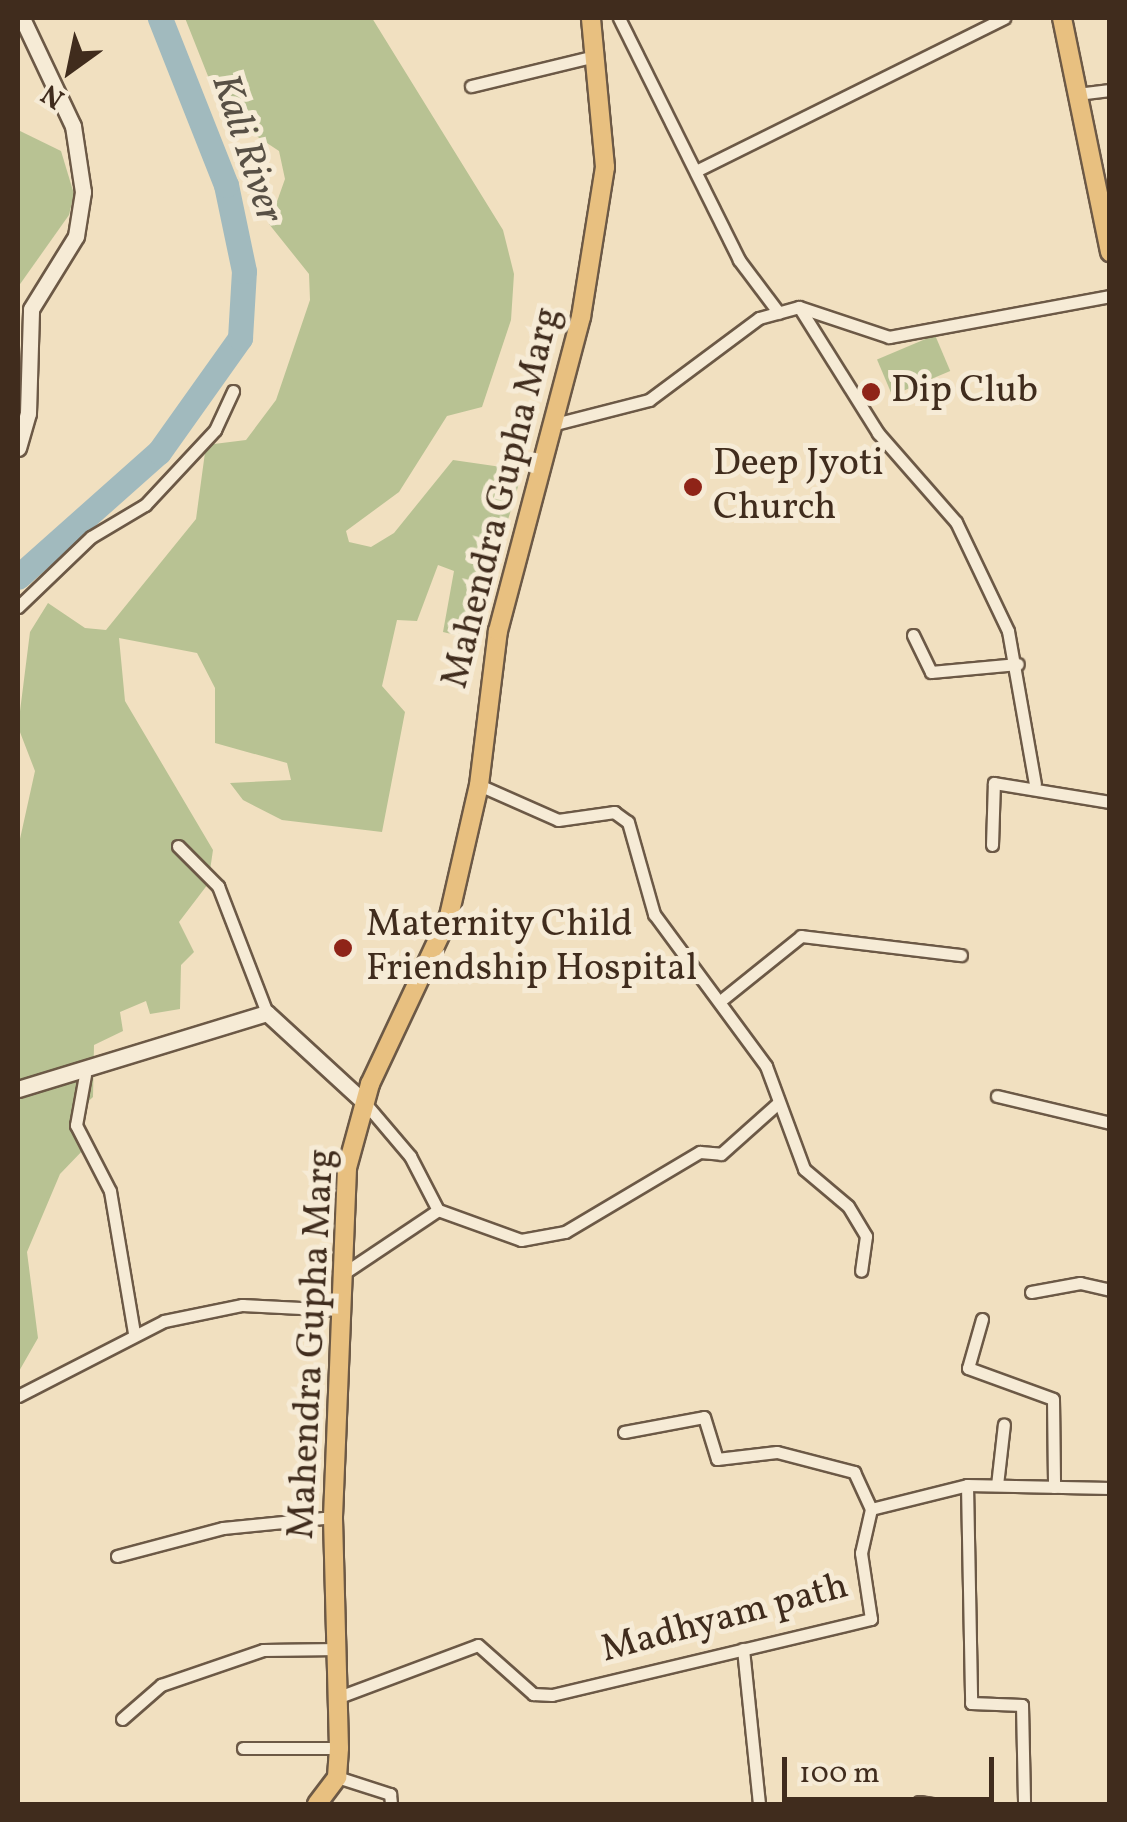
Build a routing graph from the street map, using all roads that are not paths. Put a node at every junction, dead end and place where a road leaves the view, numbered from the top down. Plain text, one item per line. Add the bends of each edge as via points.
1 (22, 18) edge
2 (591, 18) edge
3 (640, 18) edge
4 (1004, 18) edge
5 (1062, 18) edge
6 (623, 21) edge
7 (595, 56) junction
8 (472, 86) dead end
9 (1110, 90) edge
10 (1076, 94) junction
11 (1110, 163) edge
12 (1090, 165) junction
13 (696, 171) junction
14 (1110, 252) edge
15 (1110, 296) edge
16 (800, 307) junction
17 (779, 313) junction
18 (234, 391) dead end
19 (556, 424) junction
20 (18, 448) edge
21 (18, 607) edge
22 (913, 635) dead end
23 (1018, 664) junction
24 (1035, 784) junction
25 (479, 785) junction
26 (1110, 802) edge
27 (992, 845) dead end
28 (178, 846) dead end
29 (961, 955) dead end
30 (724, 998) junction
31 (267, 1013) junction
32 (85, 1075) junction
33 (18, 1090) edge
34 (996, 1096) dead end
35 (364, 1103) junction
36 (777, 1104) junction
37 (1110, 1123) edge
38 (438, 1210) junction
39 (860, 1271) dead end
40 (340, 1276) junction
41 (1110, 1290) edge
42 (1031, 1292) dead end
43 (340, 1310) junction
44 (982, 1319) dead end
45 (134, 1333) junction
46 (18, 1396) edge
47 (1004, 1424) dead end
48 (624, 1432) dead end
49 (967, 1485) junction
50 (996, 1486) junction
51 (1054, 1487) junction
52 (1110, 1488) edge
53 (871, 1509) junction
54 (333, 1517) junction
55 (117, 1556) dead end
56 (342, 1649) junction
57 (743, 1649) junction
58 (339, 1697) junction
59 (122, 1720) dead end
60 (243, 1748) dead end
61 (339, 1748) junction
62 (337, 1776) junction
63 (758, 1799) edge
64 (918, 1802) edge
65 (317, 1804) edge
66 (390, 1804) edge
67 (932, 1804) edge
68 (1024, 1804) edge

1 - 20 main road via 73,126 84,192 76,236 31,308 28,413
2 - 7 main road, Mahendra Gupha Marg
3 - 6 street
4 - 13 street
5 - 10 main road
6 - 13 street
7 - 8 street
7 - 19 main road, Mahendra Gupha Marg via 605,167 599,230
9 - 10 street
10 - 12 main road
11 - 12 street
12 - 14 main road
13 - 17 street via 738,260
15 - 16 street via 889,337
16 - 17 street
16 - 23 street via 878,433 956,522
17 - 19 street via 759,318 649,400
18 - 21 street via 215,430 145,506 84,543
19 - 25 main road, Mahendra Gupha Marg via 498,630
22 - 23 street via 932,672
23 - 24 street
24 - 26 street
24 - 27 street via 994,783
25 - 30 street via 558,820 621,814 654,914
25 - 35 main road, Mahendra Gupha Marg via 448,916
28 - 31 street via 218,886
29 - 30 street via 801,936
30 - 36 street
31 - 32 main road
31 - 35 main road
32 - 33 main road
32 - 45 street via 76,1125 110,1191
34 - 37 street
35 - 38 street via 410,1156
35 - 40 main road, Mahendra Gupha Marg via 347,1168
36 - 38 street via 721,1154 700,1152 565,1232 521,1240
36 - 39 street via 804,1169 848,1206 866,1236
38 - 40 street
40 - 43 main road, Mahendra Gupha Marg
41 - 42 street via 1080,1282
43 - 45 street via 242,1305
43 - 54 main road, Mahendra Gupha Marg
44 - 51 street via 968,1368 1053,1399
45 - 46 street
47 - 50 street
48 - 53 street via 704,1416 718,1458 777,1452 854,1472
49 - 50 street
49 - 53 street
49 - 68 street via 972,1702 1022,1704
50 - 51 street
51 - 52 street
53 - 57 street, Madhyam path via 861,1553 871,1618
54 - 55 street via 223,1528
54 - 56 main road, Mahendra Gupha Marg
56 - 58 main road, Mahendra Gupha Marg
56 - 59 street via 264,1650 161,1685
57 - 58 street, Madhyam path via 552,1695 533,1694 478,1645
57 - 63 street
58 - 61 main road, Mahendra Gupha Marg
60 - 61 street
61 - 62 main road, Mahendra Gupha Marg
62 - 65 main road
62 - 66 street via 390,1794
64 - 67 street

